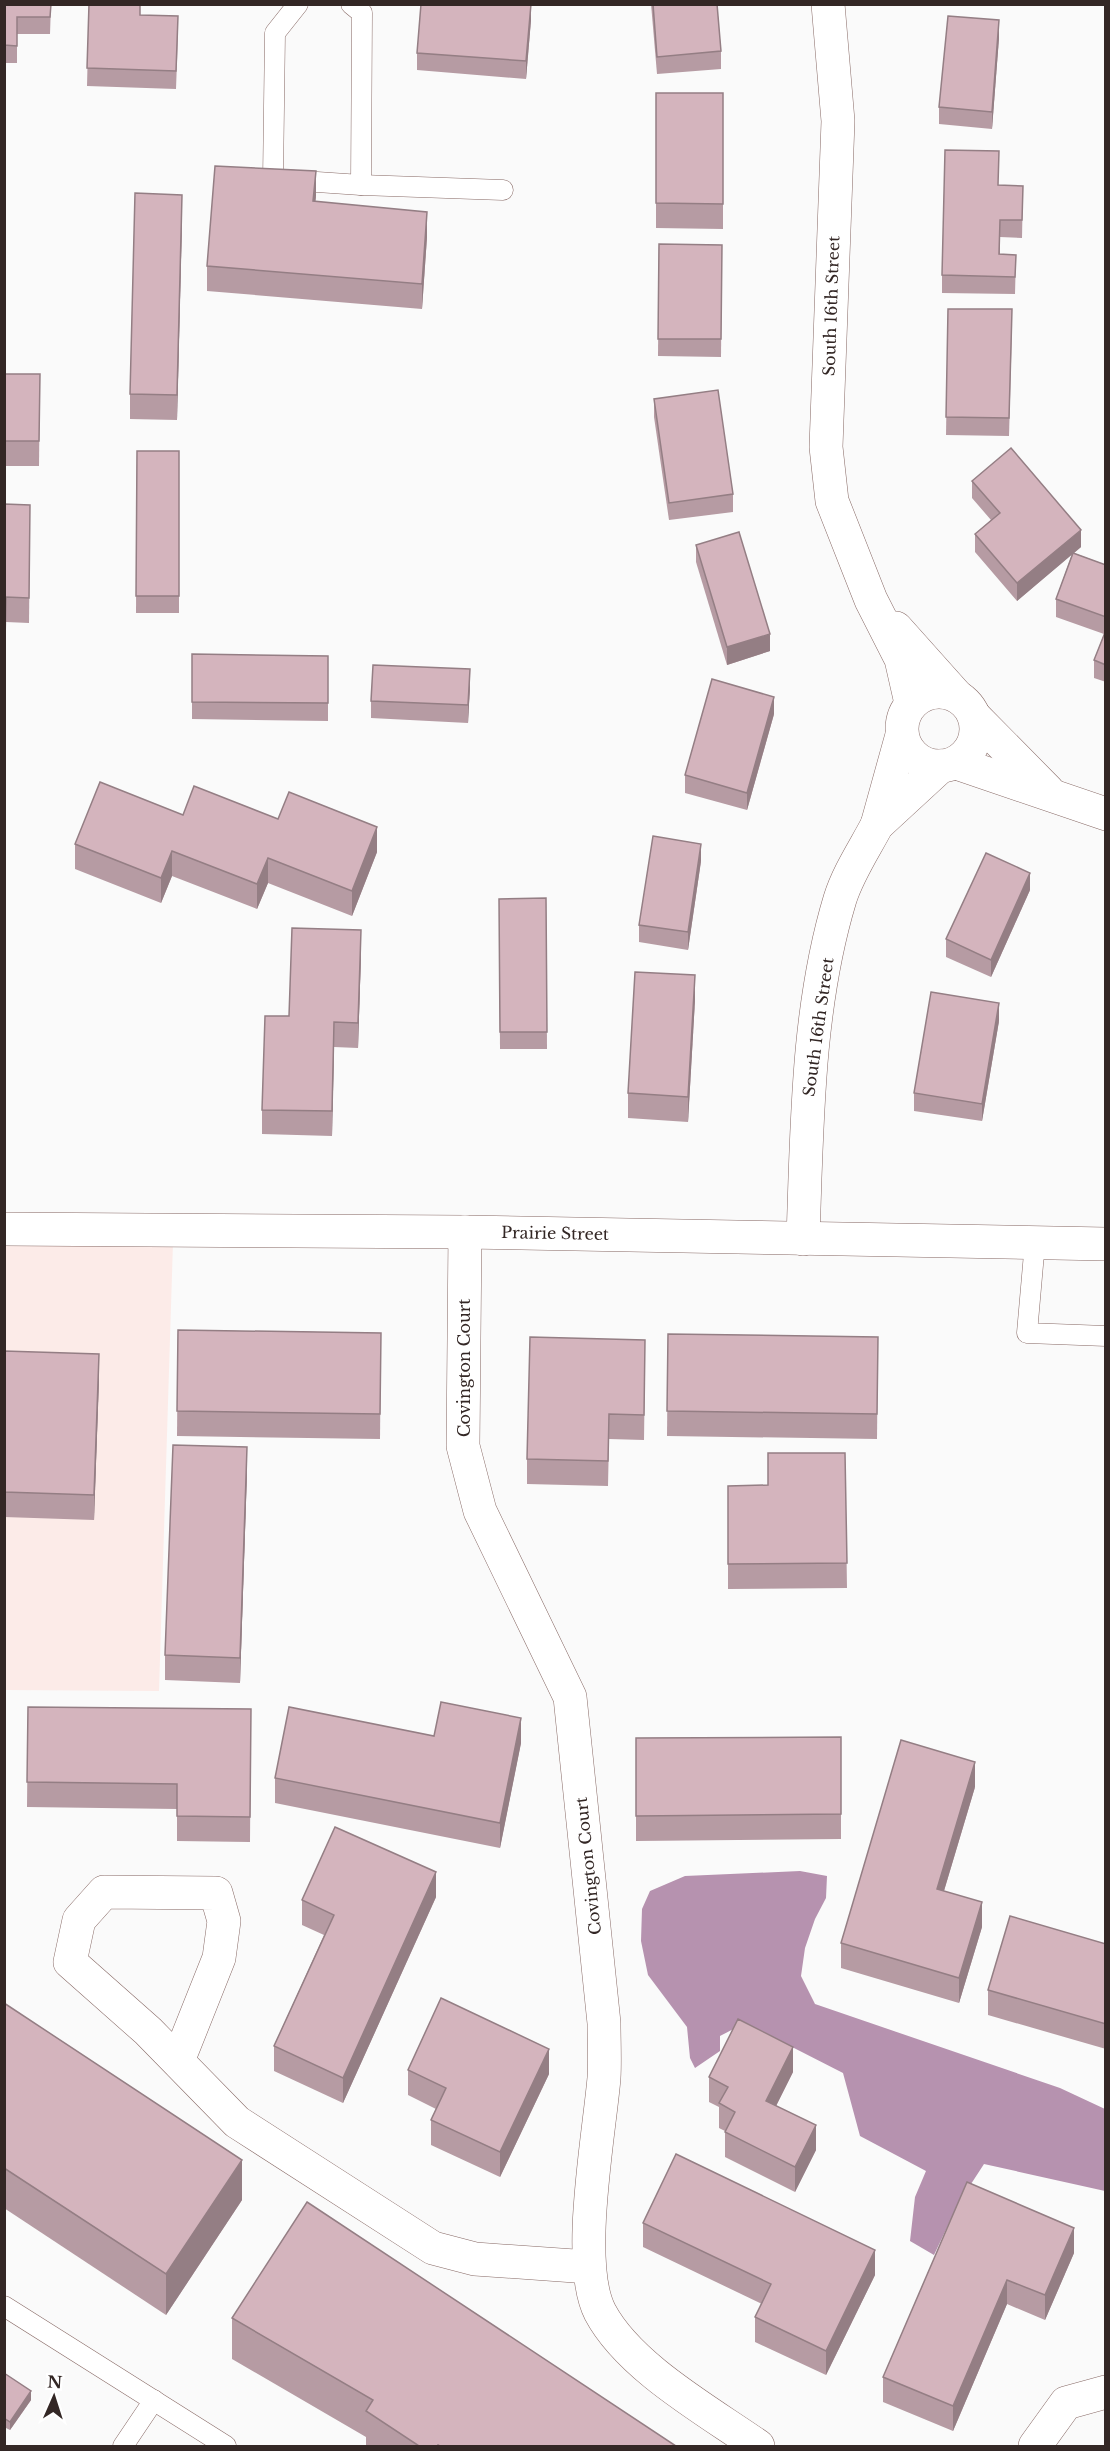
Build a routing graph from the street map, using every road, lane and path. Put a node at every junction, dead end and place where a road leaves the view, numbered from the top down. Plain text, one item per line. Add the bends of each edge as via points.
1 (298, 4) edge
2 (351, 4) edge
3 (828, 4) edge
4 (361, 185) junction
5 (503, 190) dead end
6 (871, 600) junction
7 (911, 704) junction
8 (965, 706) junction
9 (902, 735) junction
10 (948, 765) junction
11 (1051, 794) junction
12 (1106, 814) edge
13 (877, 825) junction
14 (4, 1228) edge
15 (465, 1232) junction
16 (803, 1239) junction
17 (1035, 1242) junction
18 (1106, 1244) edge
19 (1106, 1336) edge
20 (178, 2061) junction
21 (589, 2267) junction
22 (4, 2306) edge
23 (1106, 2392) edge
24 (154, 2400) junction
25 (123, 2446) edge
26 (226, 2446) edge
27 (758, 2446) edge
28 (1035, 2446) edge

1 - 4 lane via 275,33 273,179
2 - 4 lane via 362,13
3 - 6 street, South 16th Street via 838,121 826,447 832,501
4 - 5 lane
6 - 7 street, South 16th Street via 901,659
6 - 8 street, South 16th Street
7 - 8 street via 934,691
7 - 9 street via 904,714
8 - 10 street via 977,733 973,745
8 - 11 street, South 16th Street
9 - 10 street via 914,757 928,765
9 - 13 street, South 16th Street
10 - 11 street
10 - 13 street, South 16th Street
11 - 12 street
13 - 16 street, South 16th Street via 841,897 821,986 808,1098
14 - 15 street, Prairie Street
15 - 16 street, Prairie Street
15 - 21 street, Covington Court via 464,1446 480,1511 570,1697 604,2023 604,2075
16 - 17 street, Prairie Street
17 - 18 street, Prairie Street
17 - 19 lane via 1027,1333
20 - 20 street via 70,1962 79,1920 104,1892 216,1893 224,1921 219,1958
20 - 21 street via 237,2122 433,2248 475,2259
21 - 27 street, Covington Court via 600,2312 622,2342 652,2372
22 - 24 lane
23 - 28 street via 1066,2403
24 - 25 lane
24 - 26 lane

